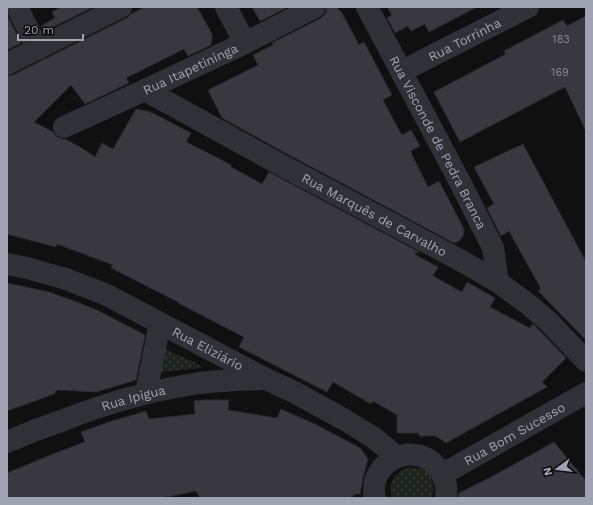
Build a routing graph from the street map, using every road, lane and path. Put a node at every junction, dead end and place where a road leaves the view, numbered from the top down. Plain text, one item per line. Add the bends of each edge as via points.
1 (17, 7) edge
2 (121, 7) edge
3 (226, 7) edge
4 (315, 7) edge
5 (367, 7) edge
6 (528, 7) edge
7 (245, 43) junction
8 (38, 48) junction
9 (7, 64) edge
10 (402, 71) junction
11 (145, 90) junction
12 (64, 127) dead end
13 (7, 264) edge
14 (498, 282) junction
15 (160, 323) junction
16 (586, 361) edge
17 (266, 379) junction
18 (146, 393) junction
19 (586, 393) edge
20 (7, 442) edge
21 (397, 457) junction
22 (443, 474) junction
23 (375, 498) edge
24 (446, 498) edge

1 - 8 street
2 - 8 street
3 - 7 street
4 - 7 street, Rua Itapetininga
5 - 10 street, Rua Visconde de Pedra Branca
6 - 10 street, Rua Torrinha
7 - 11 street, Rua Itapetininga
8 - 9 street
10 - 14 street, Rua Visconde de Pedra Branca via 493,248
11 - 12 street, Rua Itapetininga
11 - 14 street, Rua Marquês de Carvalho
13 - 15 street, Rua Eliziário via 66,279 105,294
14 - 16 street, Rua Marquês de Carvalho via 549,322
15 - 17 street, Rua Eliziário
15 - 18 street
17 - 18 street, Rua Ipigua via 228,380
17 - 21 street, Rua Eliziário via 345,420 374,438
18 - 20 street, Rua Ipigua via 93,409
19 - 22 street, Rua Bom Sucesso
21 - 22 street via 405,454 419,456 432,462
21 - 23 street via 381,469 375,482
22 - 24 street via 447,486

